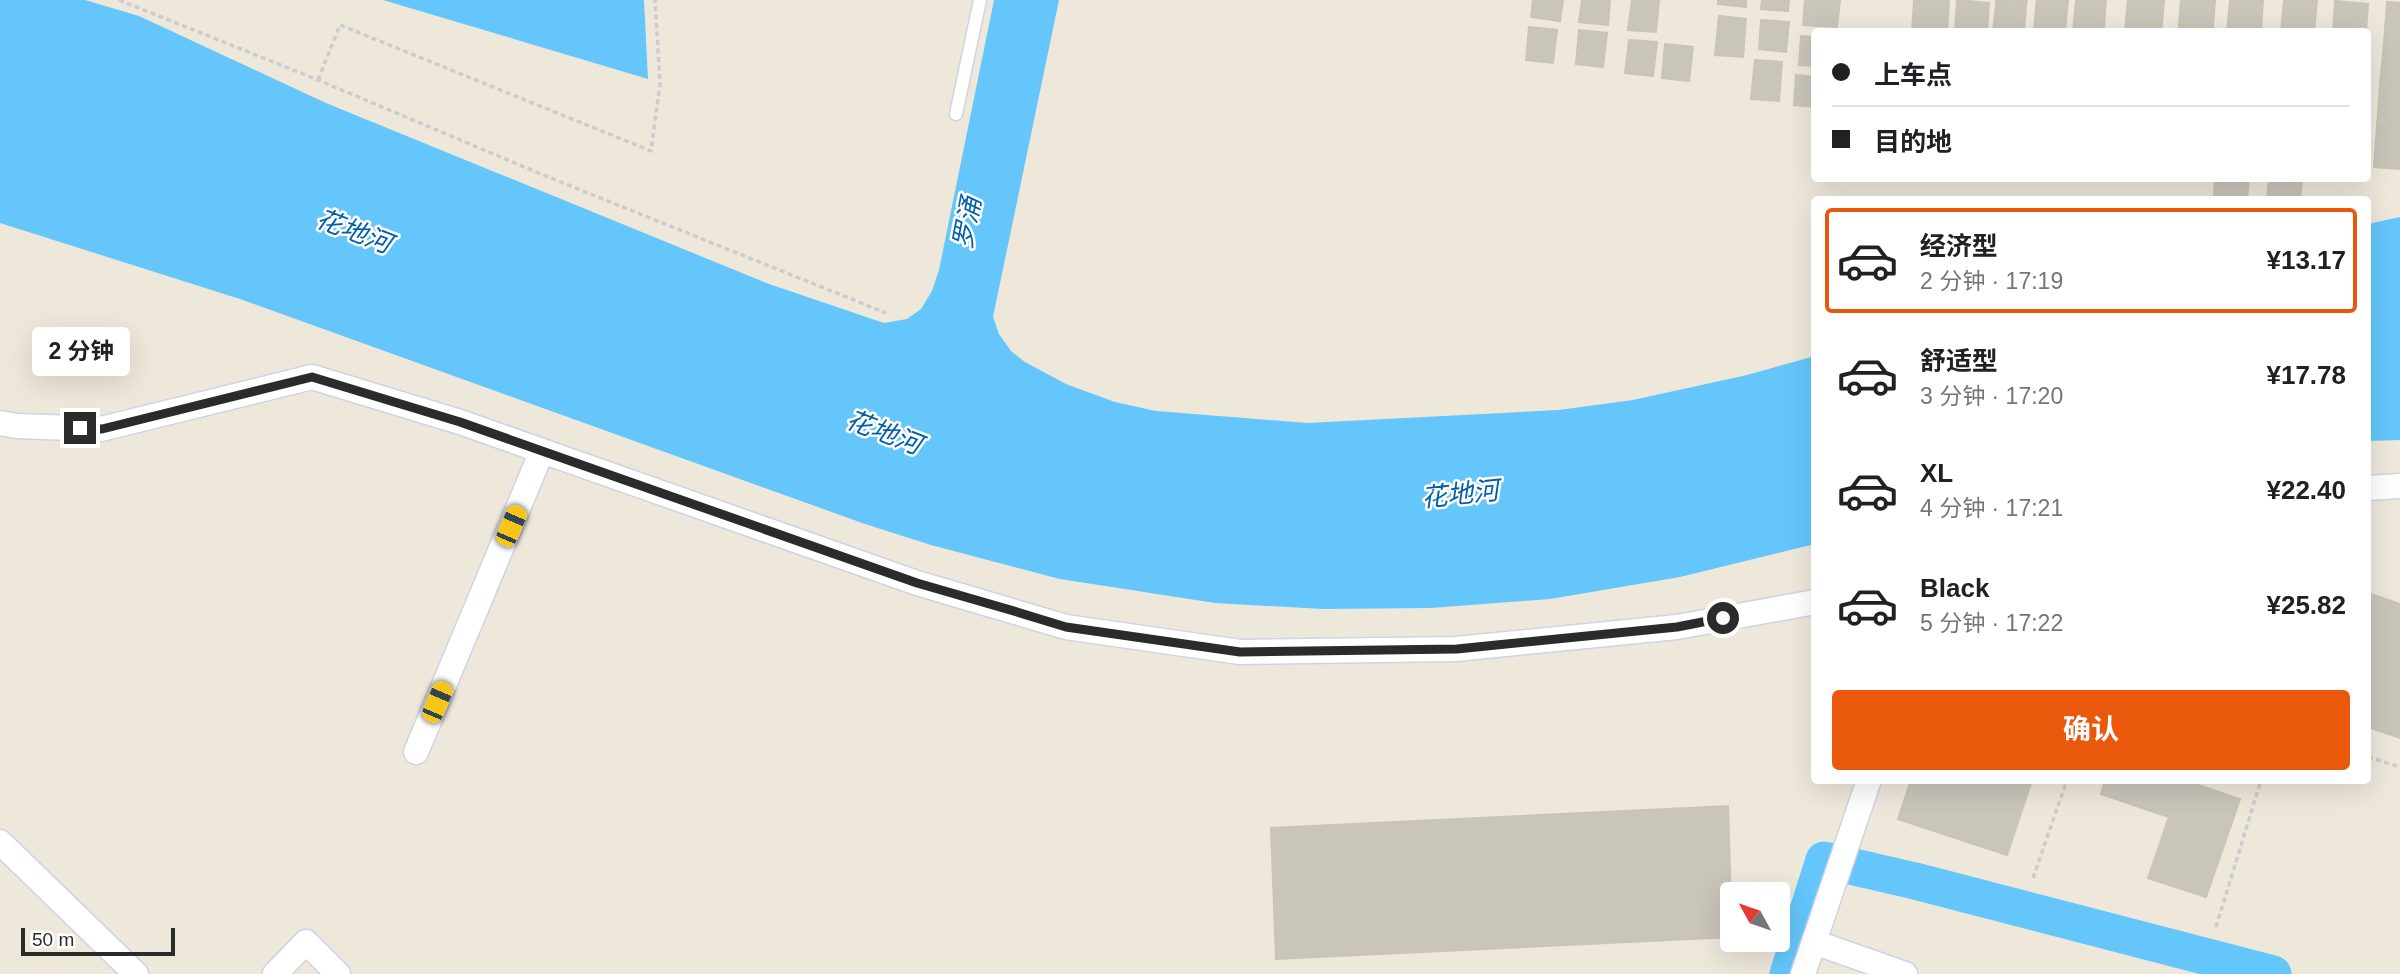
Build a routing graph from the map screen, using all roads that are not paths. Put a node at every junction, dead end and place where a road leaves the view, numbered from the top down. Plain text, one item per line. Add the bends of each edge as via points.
1 (980, 0) edge
2 (956, 114) dead end
3 (0, 423) edge
4 (542, 451) junction
5 (2400, 486) edge
6 (2371, 488) edge
7 (1811, 603) edge
8 (416, 752) dead end
9 (1868, 784) edge
10 (0, 842) edge
11 (1814, 942) junction
12 (136, 974) edge
13 (275, 974) edge
14 (338, 974) edge
15 (1803, 974) edge
16 (1905, 974) edge

1 - 2 lane
3 - 4 street via 102,429 312,377
4 - 7 street via 917,583 1066,627 1240,652 1457,649 1677,627
4 - 8 street
5 - 6 street
9 - 11 street
10 - 12 street
11 - 15 street
11 - 16 street
13 - 14 street via 306,942

